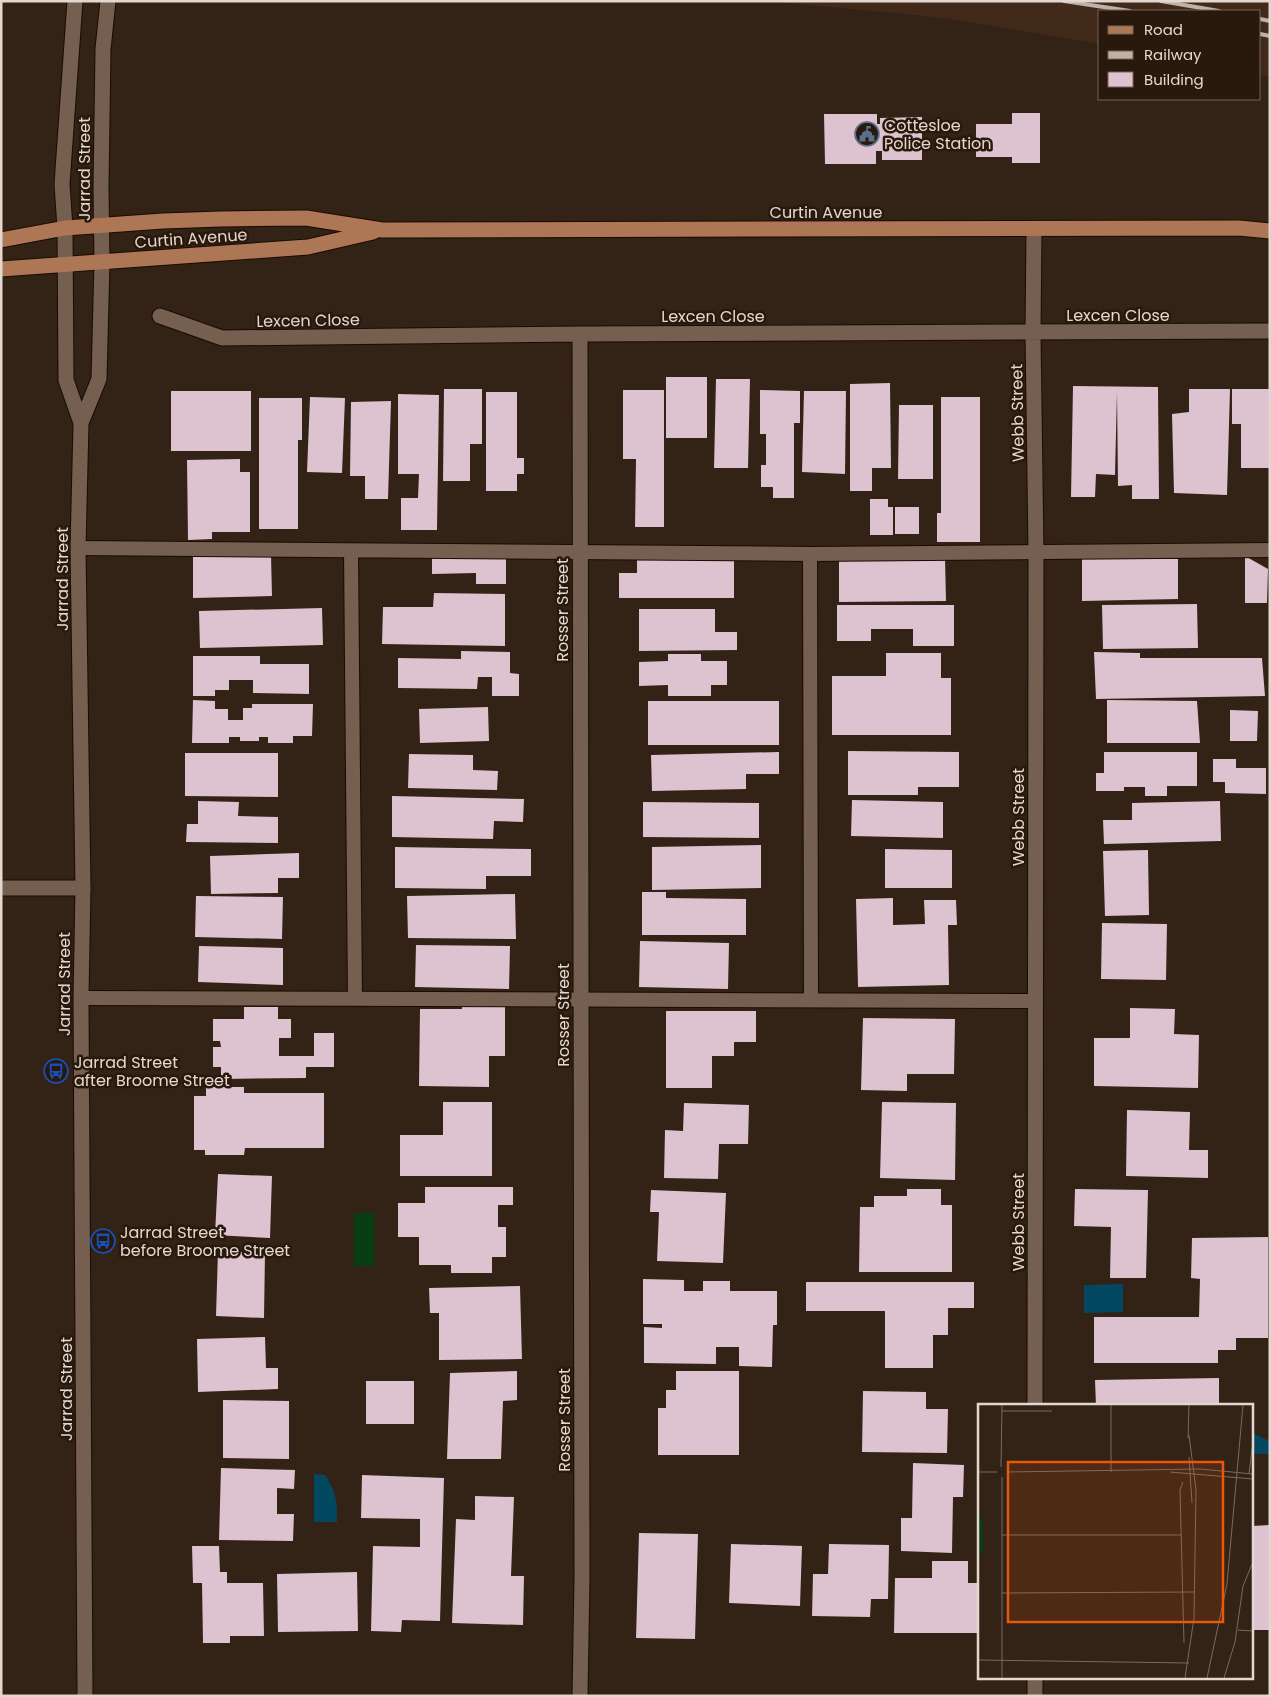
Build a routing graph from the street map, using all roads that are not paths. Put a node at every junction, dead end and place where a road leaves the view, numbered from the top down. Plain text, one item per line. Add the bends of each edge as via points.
1 (75, 1) edge
2 (108, 1) edge
3 (102, 226) junction
4 (65, 228) junction
5 (1034, 229) junction
6 (382, 230) junction
7 (1270, 231) edge
8 (1, 240) edge
9 (102, 262) junction
10 (65, 265) junction
11 (1, 269) edge
12 (160, 316) dead end
13 (1270, 331) edge
14 (1033, 333) junction
15 (580, 334) junction
16 (81, 423) junction
17 (78, 548) junction
18 (1270, 550) edge
19 (351, 551) junction
20 (580, 552) junction
21 (1036, 552) junction
22 (810, 554) junction
23 (1, 888) edge
24 (83, 888) junction
25 (81, 998) junction
26 (355, 999) junction
27 (811, 999) junction
28 (581, 1000) junction
29 (1035, 1000) junction
30 (1035, 1404) edge
31 (1035, 1680) edge
32 (85, 1696) edge
33 (580, 1696) edge
34 (1035, 1696) edge

1 - 4 street, Jarrad Street via 62,184
2 - 3 street, Jarrad Street via 103,49
3 - 4 main road, Curtin Avenue
3 - 6 main road, Curtin Avenue via 163,221 306,218
3 - 9 street, Jarrad Street
4 - 8 main road, Curtin Avenue
4 - 10 street, Jarrad Street
5 - 6 main road, Curtin Avenue
5 - 7 main road, Curtin Avenue via 1239,228
5 - 14 street, Webb Street
6 - 9 main road, Curtin Avenue via 308,247
9 - 10 main road, Curtin Avenue
9 - 16 street, Jarrad Street via 99,379
10 - 11 main road, Curtin Avenue
10 - 16 street, Jarrad Street via 66,380
12 - 15 street, Lexcen Close via 222,338
13 - 14 street, Lexcen Close
14 - 15 street, Lexcen Close
14 - 21 street, Webb Street
15 - 20 street, Rosser Street
16 - 17 street, Jarrad Street
17 - 19 lane
17 - 24 street, Jarrad Street
18 - 21 lane
19 - 20 lane
19 - 26 lane
20 - 22 lane
20 - 28 street, Rosser Street
21 - 22 lane
21 - 29 street, Webb Street
22 - 27 lane
23 - 24 street
24 - 25 street, Jarrad Street
25 - 26 lane
25 - 32 street, Jarrad Street
26 - 28 lane
27 - 28 lane
27 - 29 lane
28 - 33 street, Rosser Street
29 - 30 street, Webb Street
31 - 34 street

